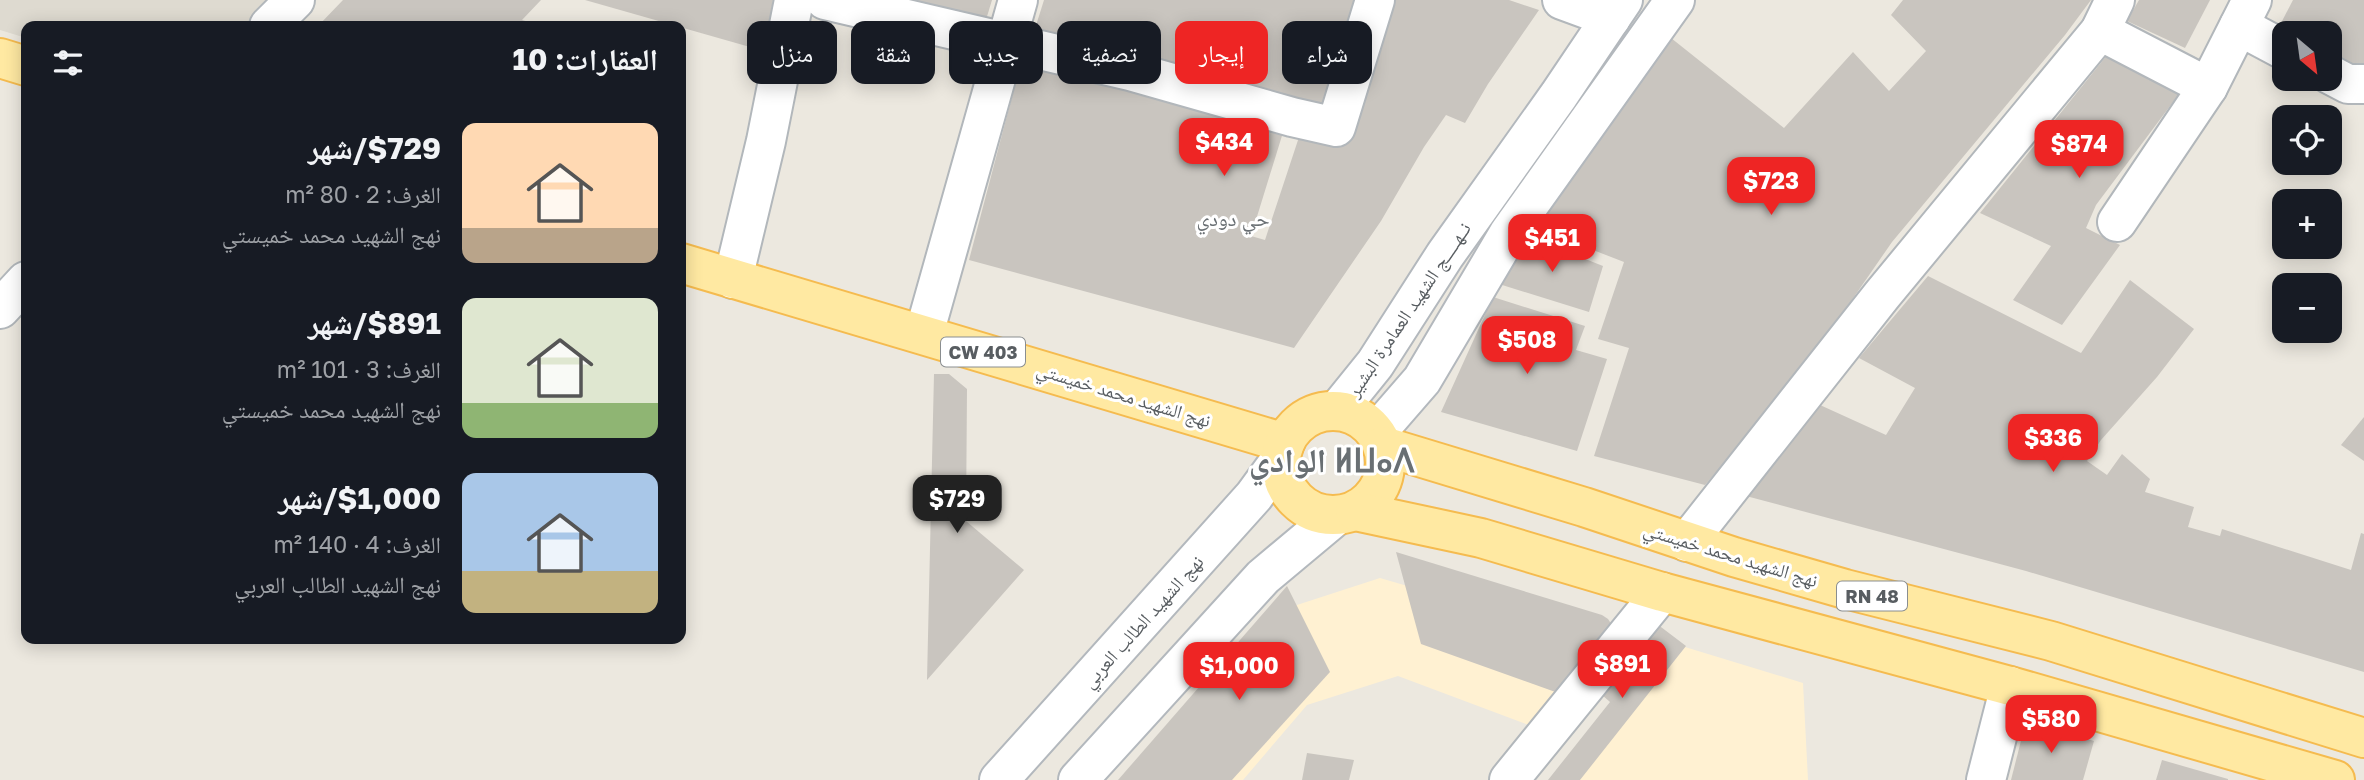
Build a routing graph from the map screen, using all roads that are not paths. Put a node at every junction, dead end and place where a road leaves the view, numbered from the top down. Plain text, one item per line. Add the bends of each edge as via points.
1 (295, 0) edge
2 (794, 0) edge
3 (825, 0) edge
4 (1018, 0) edge
5 (1375, 0) edge
6 (1562, 0) edge
7 (1675, 0) edge
8 (1617, 9) edge
9 (2246, 13) edge
10 (2107, 15) edge
11 (274, 21) edge
12 (1012, 21) edge
13 (949, 29) edge
14 (2272, 38) edge
15 (1043, 51) edge
16 (0, 58) edge
17 (21, 64) edge
18 (994, 84) edge
19 (2208, 87) junction
20 (2116, 222) dead end
21 (686, 265) edge
22 (733, 279) junction
23 (21, 286) edge
24 (0, 309) edge
25 (924, 334) junction
26 (1337, 411) junction
27 (1380, 439) junction
28 (1283, 451) junction
29 (1345, 513) junction
30 (1687, 542) junction
31 (1662, 592) junction
32 (2010, 686) junction
33 (2364, 738) edge
34 (999, 780) edge
35 (1078, 780) edge
36 (1509, 780) edge
37 (1986, 780) edge
38 (2335, 780) edge

1 - 11 street
2 - 22 street
3 - 13 street
4 - 12 street
5 - 15 street via 1336,127
6 - 8 street
7 - 27 street via 1509,233 1422,380
8 - 26 street, نــهـــــج الشهيد العمامرة البشير via 1445,255 1375,365
9 - 14 street
9 - 19 street
10 - 19 street
10 - 30 street
16 - 17 main road
18 - 25 street
19 - 20 street
21 - 22 main road, نهج الشهيد محمد خميستي / CW 403
22 - 25 main road, نهج الشهيد محمد خميستي / CW 403
23 - 24 street
25 - 28 main road, نهج الشهيد محمد خميستي / CW 403
26 - 27 main road via 1366,422
26 - 28 main road via 1306,418 1294,429
27 - 29 main road via 1386,465 1381,484 1370,500
27 - 30 main road, نهج الشهيد محمد خميستي / RN 48
28 - 29 main road via 1283,477 1290,493 1318,513
28 - 34 street, نهج الشهيد الطالب العربي via 1254,496
29 - 31 main road, RN 48 via 1481,538
29 - 35 street via 1263,577
30 - 33 main road, نهج الشهيد محمد خميستي / RN 48 via 1845,589 2051,641
31 - 32 main road, RN 48
31 - 36 street
32 - 37 street
32 - 38 main road, RN 48

